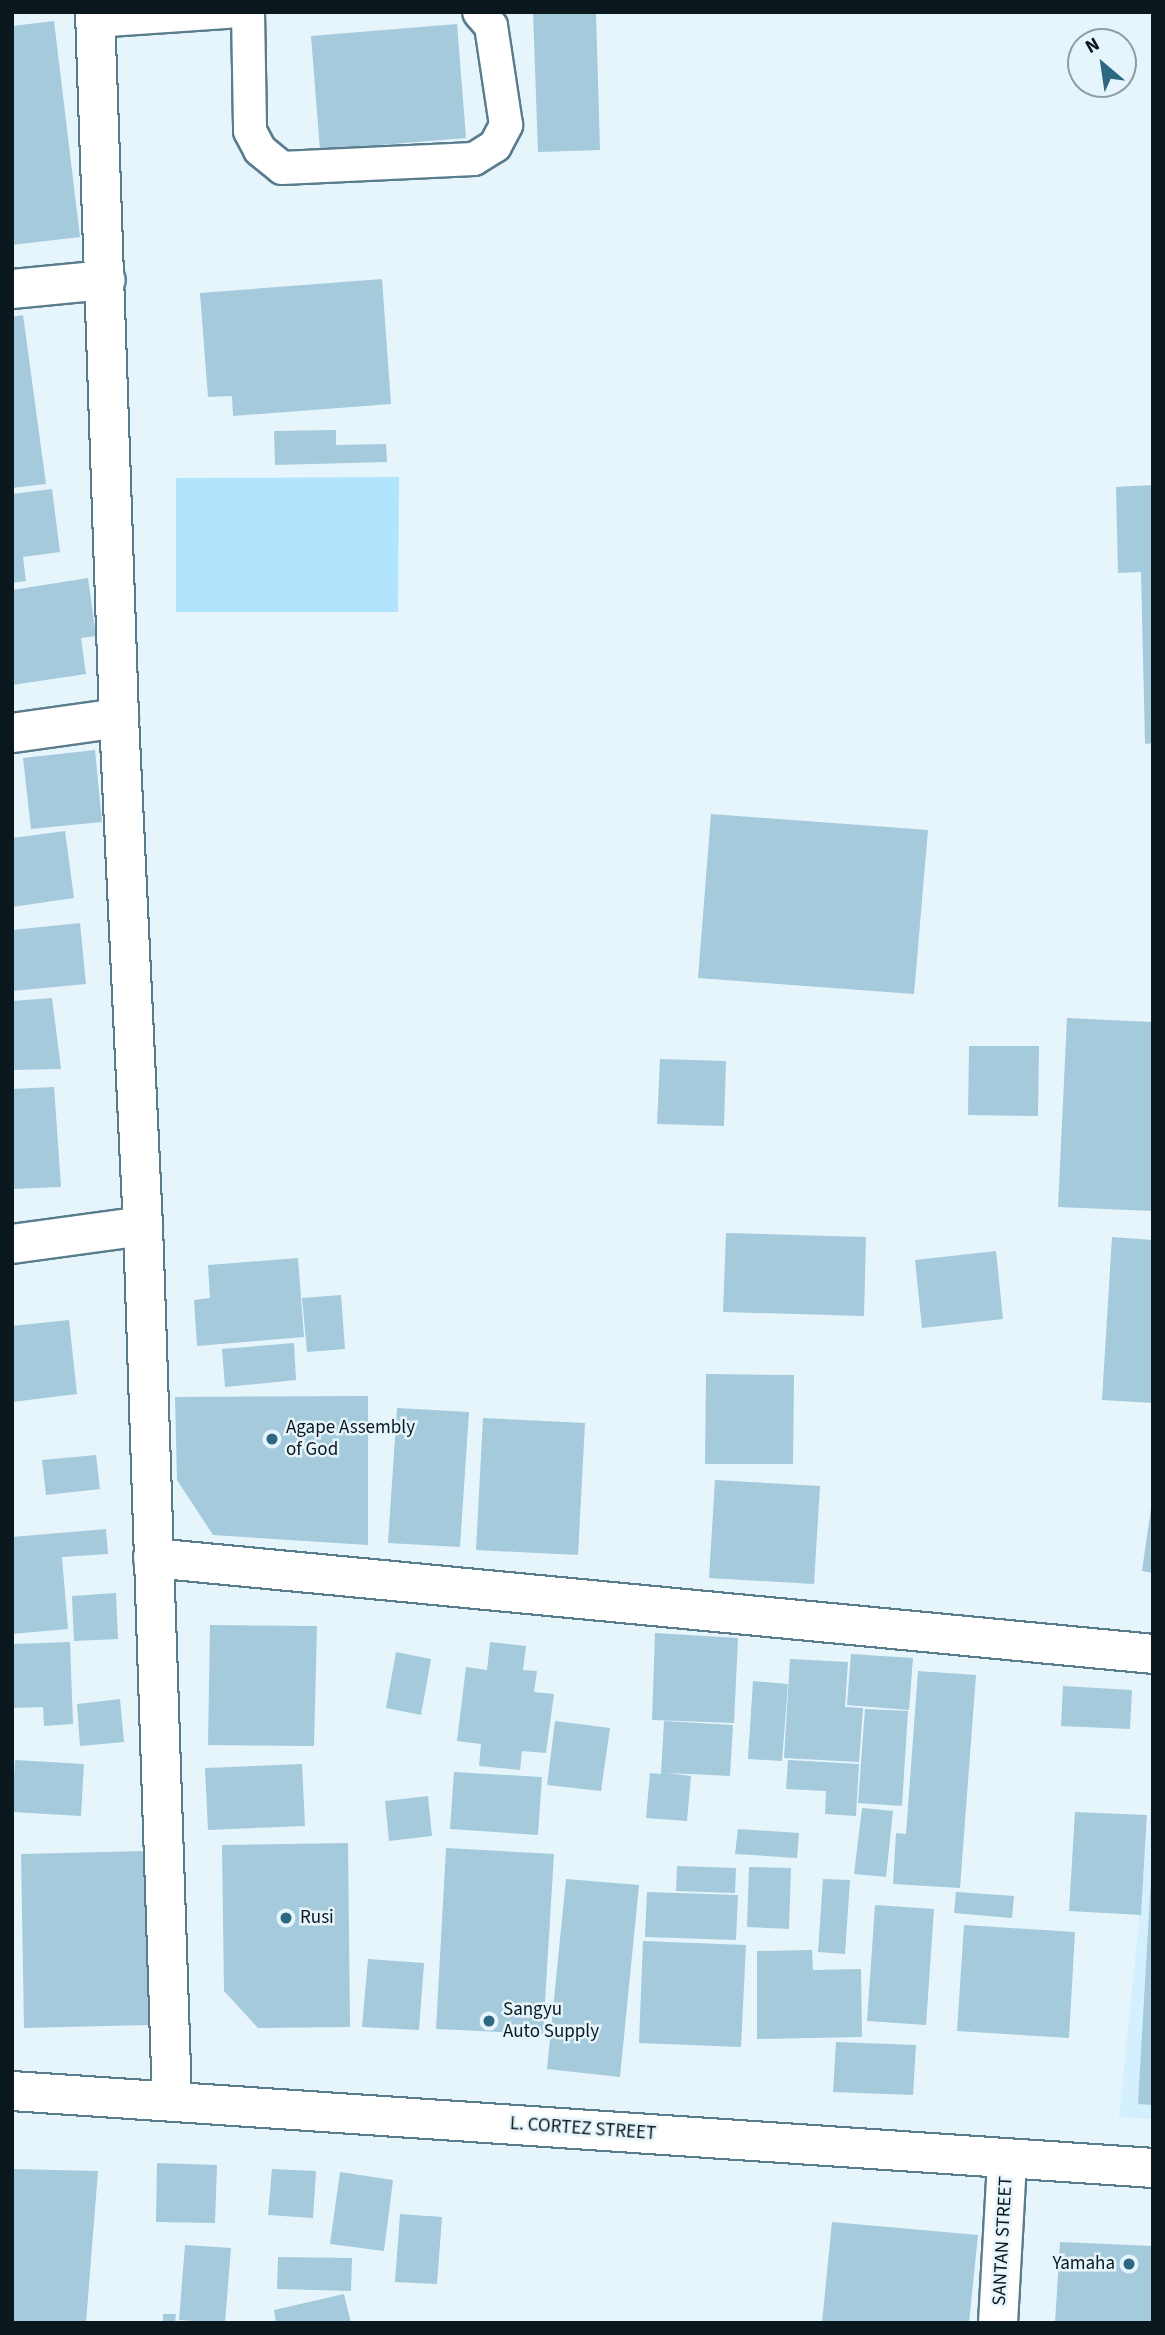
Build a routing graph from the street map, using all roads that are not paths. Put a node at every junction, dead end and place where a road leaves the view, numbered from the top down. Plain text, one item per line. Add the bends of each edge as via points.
1 (228, 12) edge
2 (248, 12) edge
3 (479, 12) edge
4 (95, 17) edge
5 (106, 280) junction
6 (12, 289) edge
7 (119, 719) junction
8 (12, 733) edge
9 (143, 1226) junction
10 (12, 1244) edge
11 (153, 1558) junction
12 (1153, 1654) edge
13 (12, 2091) edge
14 (172, 2101) junction
15 (1007, 2160) junction
16 (1153, 2168) edge
17 (998, 2323) edge

1 - 4 lane
2 - 3 lane via 250,131 260,150 282,168 474,159 495,146 506,125 491,26
4 - 5 street
5 - 6 street
5 - 7 street
7 - 8 street
7 - 9 street
9 - 10 street
9 - 11 street
11 - 12 street
11 - 14 street
13 - 14 street, L. CORTEZ STREET
14 - 15 street, L. CORTEZ STREET
15 - 16 street, L. CORTEZ STREET
15 - 17 street, SANTAN STREET

